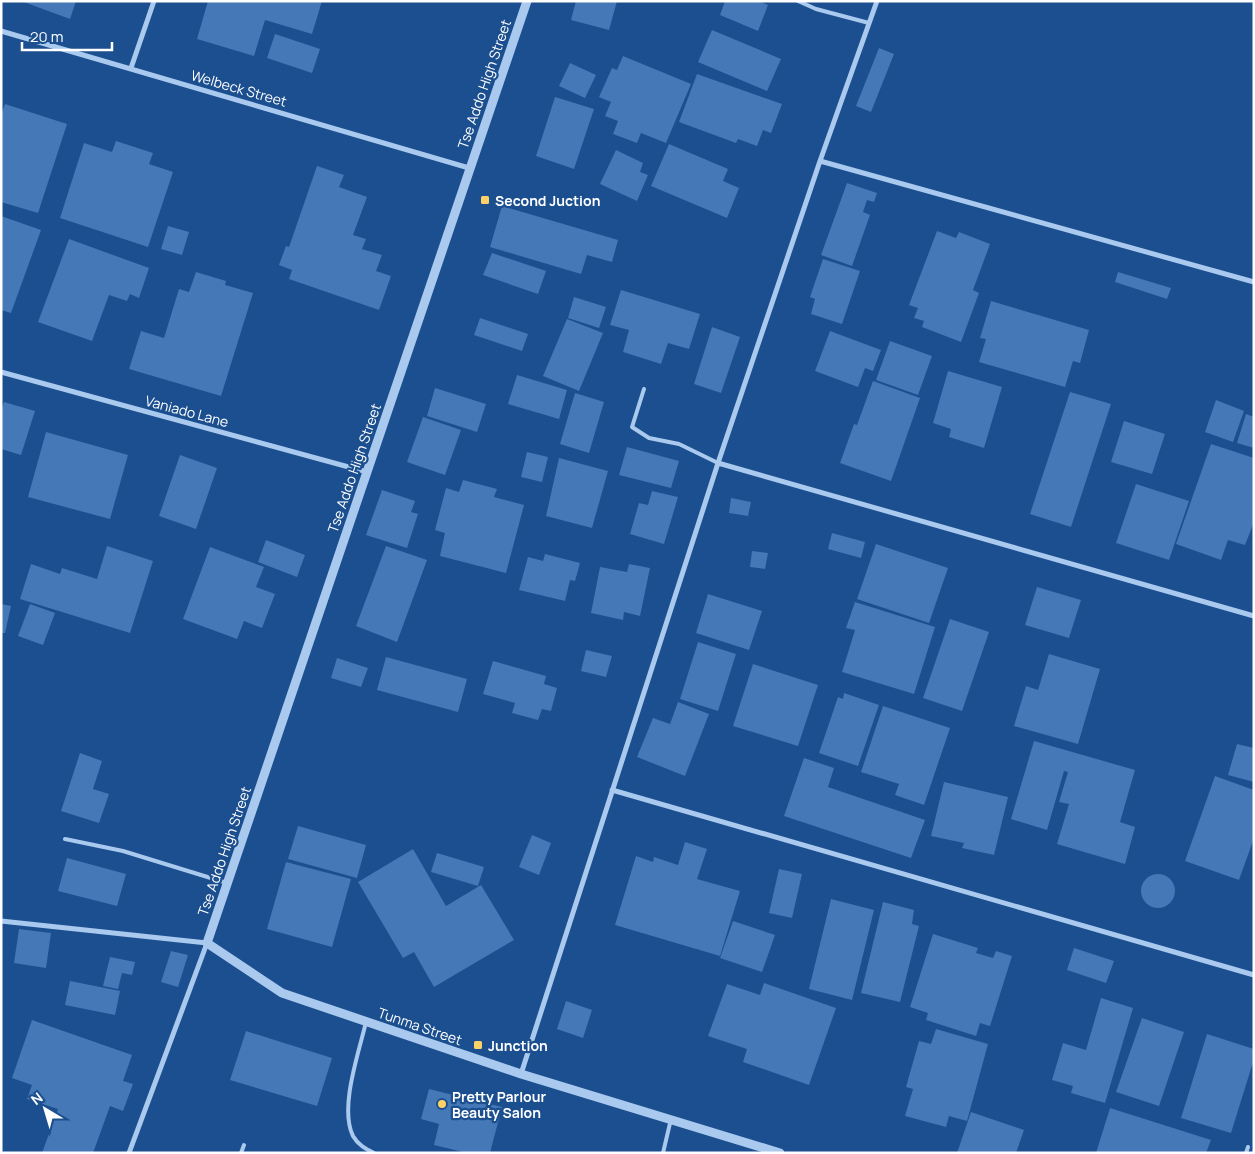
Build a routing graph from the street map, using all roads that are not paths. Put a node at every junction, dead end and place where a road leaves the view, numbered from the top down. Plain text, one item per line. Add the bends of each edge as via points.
1 (154, 1) edge
2 (527, 1) edge
3 (798, 1) edge
4 (877, 1) edge
5 (869, 23) junction
6 (1, 31) edge
7 (131, 68) junction
8 (820, 161) junction
9 (469, 168) junction
10 (1254, 282) edge
11 (1, 372) edge
12 (644, 389) dead end
13 (718, 463) junction
14 (367, 472) junction
15 (1254, 616) edge
16 (612, 790) junction
17 (65, 839) dead end
18 (227, 883) junction
19 (1, 921) edge
20 (207, 943) junction
21 (1254, 975) edge
22 (366, 1022) junction
23 (521, 1074) junction
24 (671, 1119) junction
25 (244, 1145) dead end
26 (1248, 1147) dead end
27 (129, 1153) edge
28 (241, 1153) edge
29 (374, 1153) edge
30 (662, 1153) edge
31 (780, 1153) edge
32 (1246, 1153) edge

1 - 7 street
2 - 9 street, Tse Addo High Street
3 - 5 lane
4 - 5 street
5 - 8 street
6 - 7 street, Welbeck Street
7 - 9 street, Welbeck Street
8 - 10 street
8 - 13 street
9 - 14 street, Tse Addo High Street
11 - 14 street, Vaniado Lane
12 - 13 lane via 632,427 649,438 679,444
13 - 15 street
13 - 16 street
14 - 18 street, Tse Addo High Street
16 - 21 street
16 - 23 street
17 - 18 lane via 123,851
18 - 20 street, Tse Addo High Street
19 - 20 street
20 - 22 street, Tunma Street via 282,993
20 - 27 street
22 - 23 street, Tunma Street
22 - 29 lane via 348,1118 354,1137
23 - 24 street, Tunma Street
24 - 30 lane
24 - 31 street, Tunma Street
25 - 28 lane
26 - 32 lane

